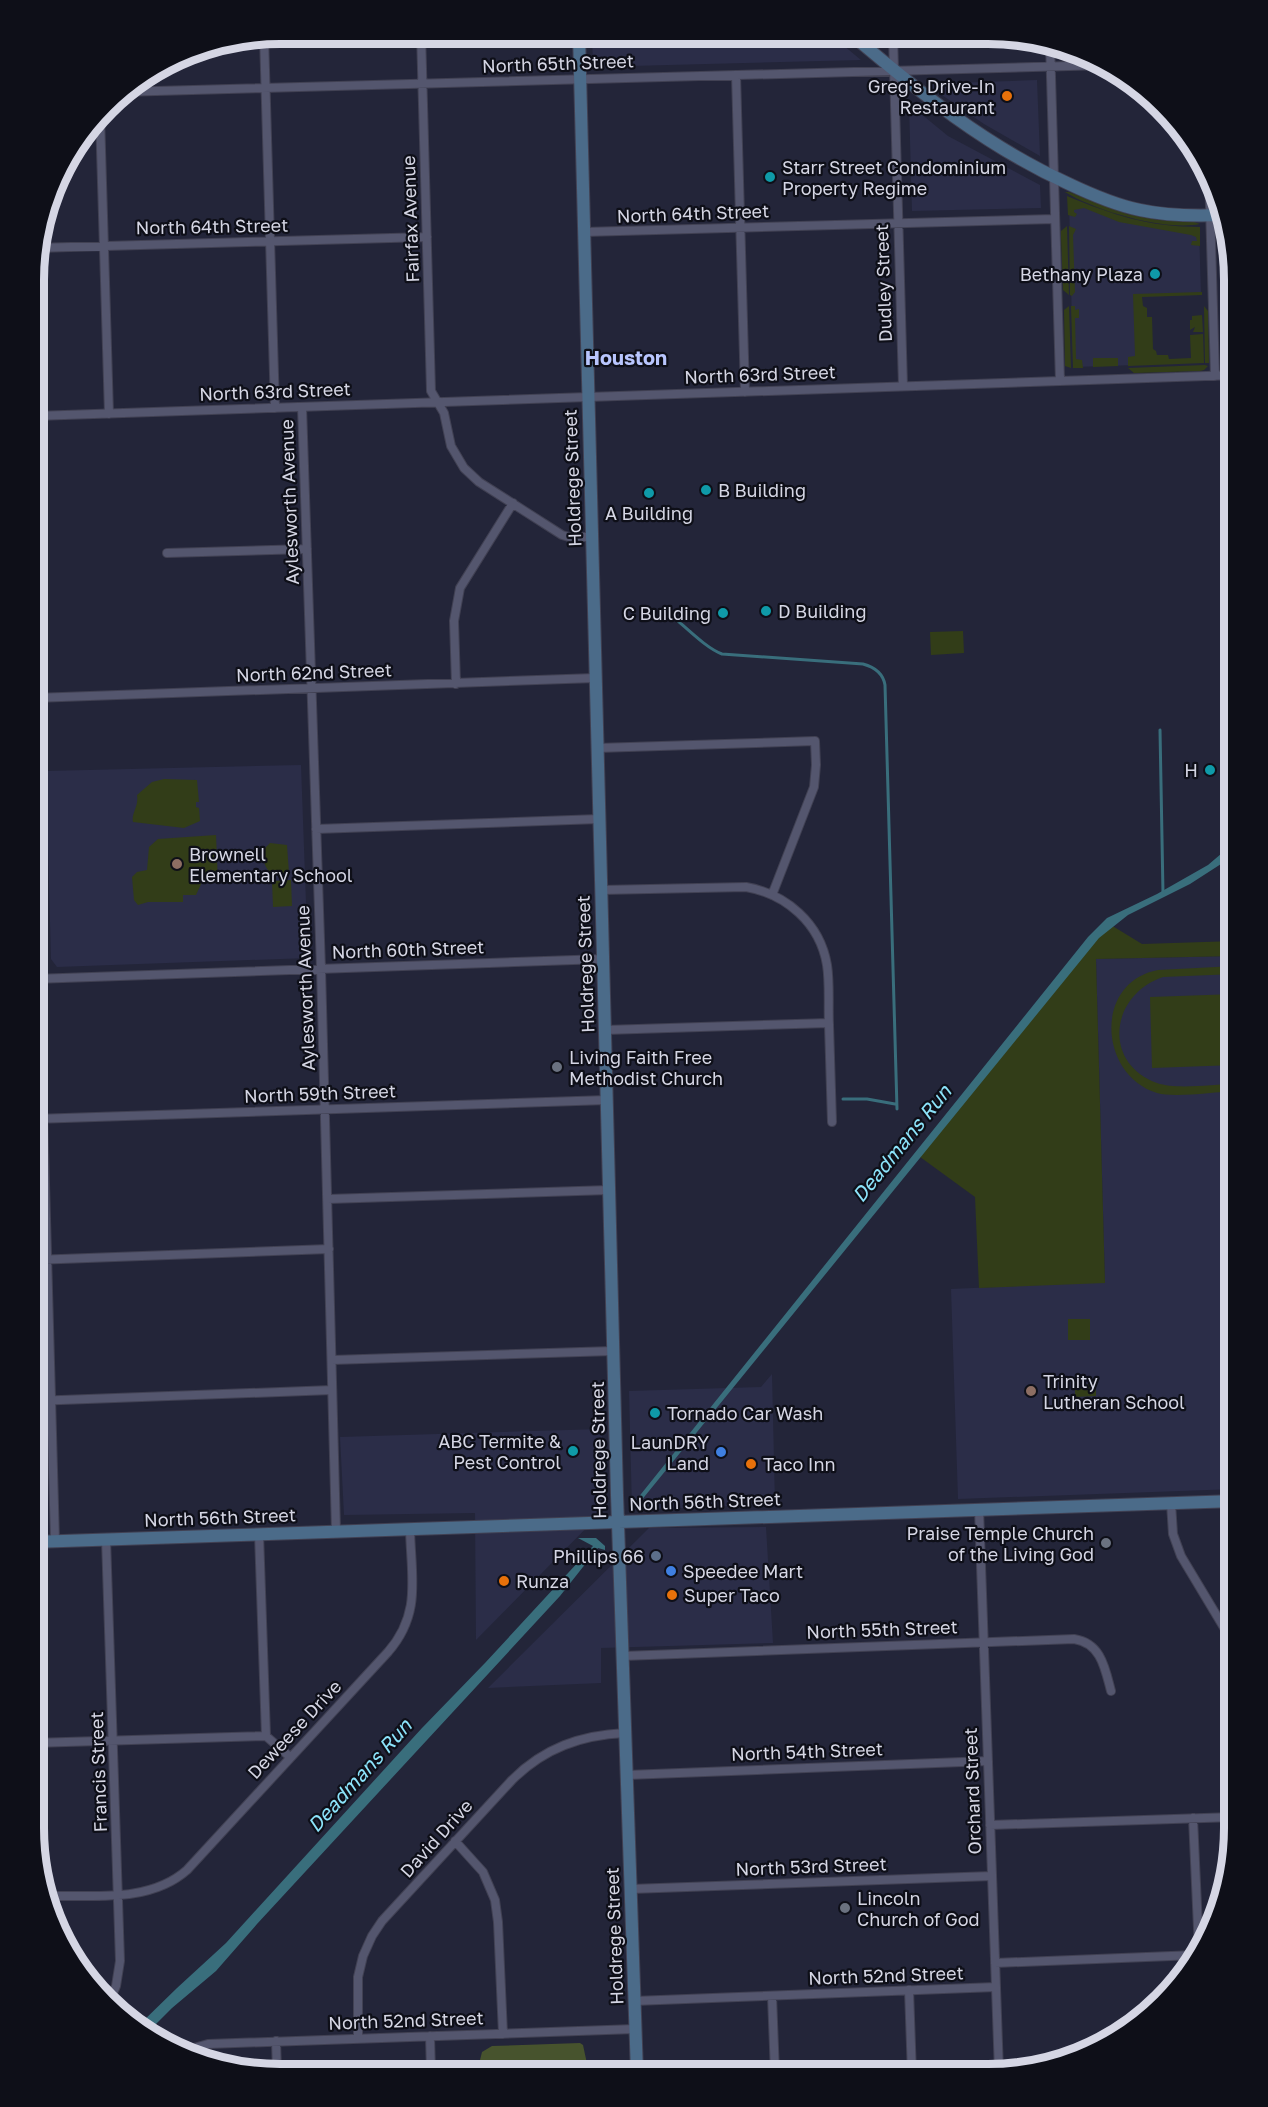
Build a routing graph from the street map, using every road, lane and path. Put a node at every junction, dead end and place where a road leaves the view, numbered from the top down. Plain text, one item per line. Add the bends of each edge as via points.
1 (264, 44) edge
2 (421, 44) edge
3 (579, 44) edge
4 (862, 44) edge
5 (892, 44) edge
6 (1050, 52) edge
7 (1088, 65) edge
8 (1051, 66) junction
9 (894, 71) junction
10 (736, 75) junction
11 (580, 79) junction
12 (422, 84) junction
13 (265, 88) junction
14 (137, 92) edge
15 (100, 126) edge
16 (1053, 177) junction
17 (1215, 215) edge
18 (1055, 219) junction
19 (1216, 219) edge
20 (898, 224) junction
21 (741, 228) junction
22 (584, 232) junction
23 (427, 237) junction
24 (269, 241) junction
25 (104, 246) junction
26 (46, 248) edge
27 (1215, 376) junction
28 (1224, 376) edge
29 (1060, 381) junction
30 (903, 386) junction
31 (745, 392) junction
32 (588, 397) junction
33 (437, 402) junction
34 (302, 407) junction
35 (275, 408) junction
36 (109, 414) junction
37 (44, 416) edge
38 (513, 503) junction
39 (592, 537) junction
40 (307, 549) junction
41 (167, 553) dead end
42 (595, 678) junction
43 (456, 684) junction
44 (312, 688) junction
45 (44, 698) edge
46 (597, 748) junction
47 (599, 819) junction
48 (316, 829) junction
49 (601, 890) junction
50 (772, 895) junction
51 (603, 958) junction
52 (321, 969) junction
53 (44, 979) edge
54 (829, 1023) junction
55 (605, 1030) junction
56 (607, 1100) junction
57 (325, 1110) junction
58 (44, 1119) edge
59 (832, 1122) dead end
60 (609, 1190) junction
61 (327, 1199) junction
62 (44, 1206) edge
63 (329, 1249) junction
64 (44, 1259) edge
65 (47, 1259) junction
66 (613, 1351) junction
67 (332, 1360) junction
68 (332, 1390) junction
69 (44, 1400) edge
70 (51, 1400) junction
71 (1224, 1501) edge
72 (1171, 1503) junction
73 (979, 1509) junction
74 (618, 1522) junction
75 (410, 1529) junction
76 (336, 1531) junction
77 (259, 1534) junction
78 (106, 1539) junction
79 (55, 1541) junction
80 (44, 1542) edge
81 (1224, 1629) edge
82 (984, 1642) junction
83 (623, 1656) junction
84 (1112, 1691) dead end
85 (625, 1733) junction
86 (266, 1736) junction
87 (113, 1741) junction
88 (44, 1743) edge
89 (290, 1757) junction
90 (988, 1761) junction
91 (627, 1774) junction
92 (1224, 1817) edge
93 (1193, 1818) junction
94 (990, 1825) junction
95 (455, 1841) junction
96 (992, 1876) junction
97 (631, 1889) junction
98 (118, 1894) junction
99 (54, 1896) edge
100 (1198, 1935) edge
101 (1187, 1955) edge
102 (995, 1963) junction
103 (996, 1987) junction
104 (909, 1990) junction
105 (113, 1994) edge
106 (772, 1996) junction
107 (634, 2001) junction
108 (635, 2029) junction
109 (503, 2034) junction
110 (430, 2036) junction
111 (358, 2038) junction
112 (276, 2041) junction
113 (194, 2048) edge
114 (999, 2063) edge
115 (277, 2064) edge
116 (431, 2064) edge
117 (637, 2064) edge
118 (775, 2064) edge
119 (912, 2064) edge

1 - 13 street, Aylesworth Avenue
2 - 12 street, Fairfax Avenue
3 - 11 main road, Holdrege Street
4 - 9 main road
5 - 9 street, Dudley Street
6 - 8 street
7 - 8 street, North 65th Street
8 - 9 street, North 65th Street
8 - 16 street
9 - 10 street, North 65th Street
9 - 16 main road via 976,133
9 - 20 street, Dudley Street
10 - 11 street, North 65th Street
10 - 21 street
11 - 12 street, North 65th Street
11 - 22 main road, Holdrege Street
12 - 13 street, North 65th Street
12 - 23 street, Fairfax Avenue
13 - 14 street, North 65th Street
13 - 24 street, Aylesworth Avenue
15 - 25 street
16 - 17 main road via 1136,209
16 - 18 street
18 - 20 street, North 64th Street
18 - 29 street
19 - 27 street
20 - 21 street, North 64th Street
20 - 30 street, Dudley Street
21 - 22 street, North 64th Street
21 - 31 street
22 - 32 main road, Holdrege Street
23 - 24 street, North 64th Street
23 - 33 street, Fairfax Avenue via 431,391
24 - 25 street, North 64th Street
24 - 35 street, Aylesworth Avenue
25 - 26 street, North 64th Street
25 - 36 street
27 - 28 street, North 63rd Street
27 - 29 street, North 63rd Street
29 - 30 street, North 63rd Street
30 - 31 street, North 63rd Street
31 - 32 street, North 63rd Street
32 - 33 street, North 63rd Street
32 - 39 main road, Holdrege Street
33 - 34 street, North 63rd Street
33 - 38 street, Fairfax Avenue via 460,463 479,482
34 - 35 street, North 63rd Street
34 - 40 street, Aylesworth Avenue
35 - 36 street, North 63rd Street
36 - 37 street, North 63rd Street
38 - 39 street, Fairfax Avenue via 565,536
38 - 43 street via 460,588 454,621
39 - 42 main road, Holdrege Street
40 - 41 street
40 - 44 street, Aylesworth Avenue
42 - 43 street, North 62nd Street
42 - 46 main road, Holdrege Street
43 - 44 street, North 62nd Street
44 - 45 street, North 62nd Street
44 - 48 street, Aylesworth Avenue
46 - 47 main road, Holdrege Street
46 - 50 street via 815,741 814,787
47 - 48 street
47 - 49 main road, Holdrege Street
48 - 52 street, Aylesworth Avenue
49 - 50 street via 731,886
49 - 51 main road, Holdrege Street
50 - 54 street via 803,917 820,944 828,972
51 - 52 street, North 60th Street
51 - 55 main road, Holdrege Street
52 - 53 street, North 60th Street
52 - 57 street, Aylesworth Avenue
54 - 55 street
54 - 59 street
55 - 56 main road, Holdrege Street
56 - 57 street, North 59th Street
56 - 60 main road, Holdrege Street
57 - 58 street, North 59th Street
57 - 61 street, Aylesworth Avenue
60 - 61 street
60 - 66 main road, Holdrege Street
61 - 63 street, Aylesworth Avenue
62 - 65 street
63 - 65 street
63 - 67 street, Aylesworth Avenue
64 - 65 street
65 - 70 street
66 - 67 street
66 - 74 main road, Holdrege Street
67 - 68 street, Aylesworth Avenue
68 - 70 street
68 - 76 street, Aylesworth Avenue
69 - 70 street
70 - 79 street
71 - 72 main road, North 56th Street
72 - 73 main road, North 56th Street
72 - 81 street via 1173,1534 1181,1556
73 - 74 main road, North 56th Street
73 - 82 street, Orchard Street
74 - 75 main road, North 56th Street
74 - 83 main road, Holdrege Street
75 - 76 main road, North 56th Street
75 - 89 street, Deweese Drive via 411,1612 402,1634
76 - 77 main road, North 56th Street
77 - 78 main road, North 56th Street
77 - 86 street
78 - 79 main road, North 56th Street
78 - 87 street, Francis Street
79 - 80 main road, North 56th Street
82 - 83 street, North 55th Street
82 - 84 street, North 55th Street via 1084,1641 1101,1658
82 - 90 street, Orchard Street
83 - 85 main road, Holdrege Street
85 - 91 main road, Holdrege Street
85 - 95 street, David Drive via 578,1739 540,1757 512,1780
86 - 87 street
86 - 89 street
87 - 88 street
87 - 98 street, Francis Street
89 - 98 street, Deweese Drive via 182,1875 153,1890
90 - 91 street, North 54th Street
90 - 94 street, Orchard Street
91 - 97 main road, Holdrege Street
92 - 93 street
93 - 94 street
93 - 100 street
94 - 96 street, Orchard Street
95 - 109 street via 483,1872 495,1900
95 - 111 street, David Drive via 382,1921 365,1949 357,1984
96 - 97 street, North 53rd Street
96 - 102 street, Orchard Street
97 - 107 main road, Holdrege Street
98 - 99 street
98 - 105 street, Francis Street via 120,1969
101 - 102 street
102 - 103 street, Orchard Street
103 - 104 street, North 52nd Street
103 - 114 street, Orchard Street
104 - 106 street, North 52nd Street
104 - 119 street
106 - 107 street, North 52nd Street
106 - 118 street
107 - 108 main road, Holdrege Street
108 - 109 street, North 52nd Street
108 - 117 main road, Holdrege Street
109 - 110 street, North 52nd Street
110 - 111 street, North 52nd Street
110 - 116 street
111 - 112 street, North 52nd Street
112 - 113 street, North 52nd Street
112 - 115 street

